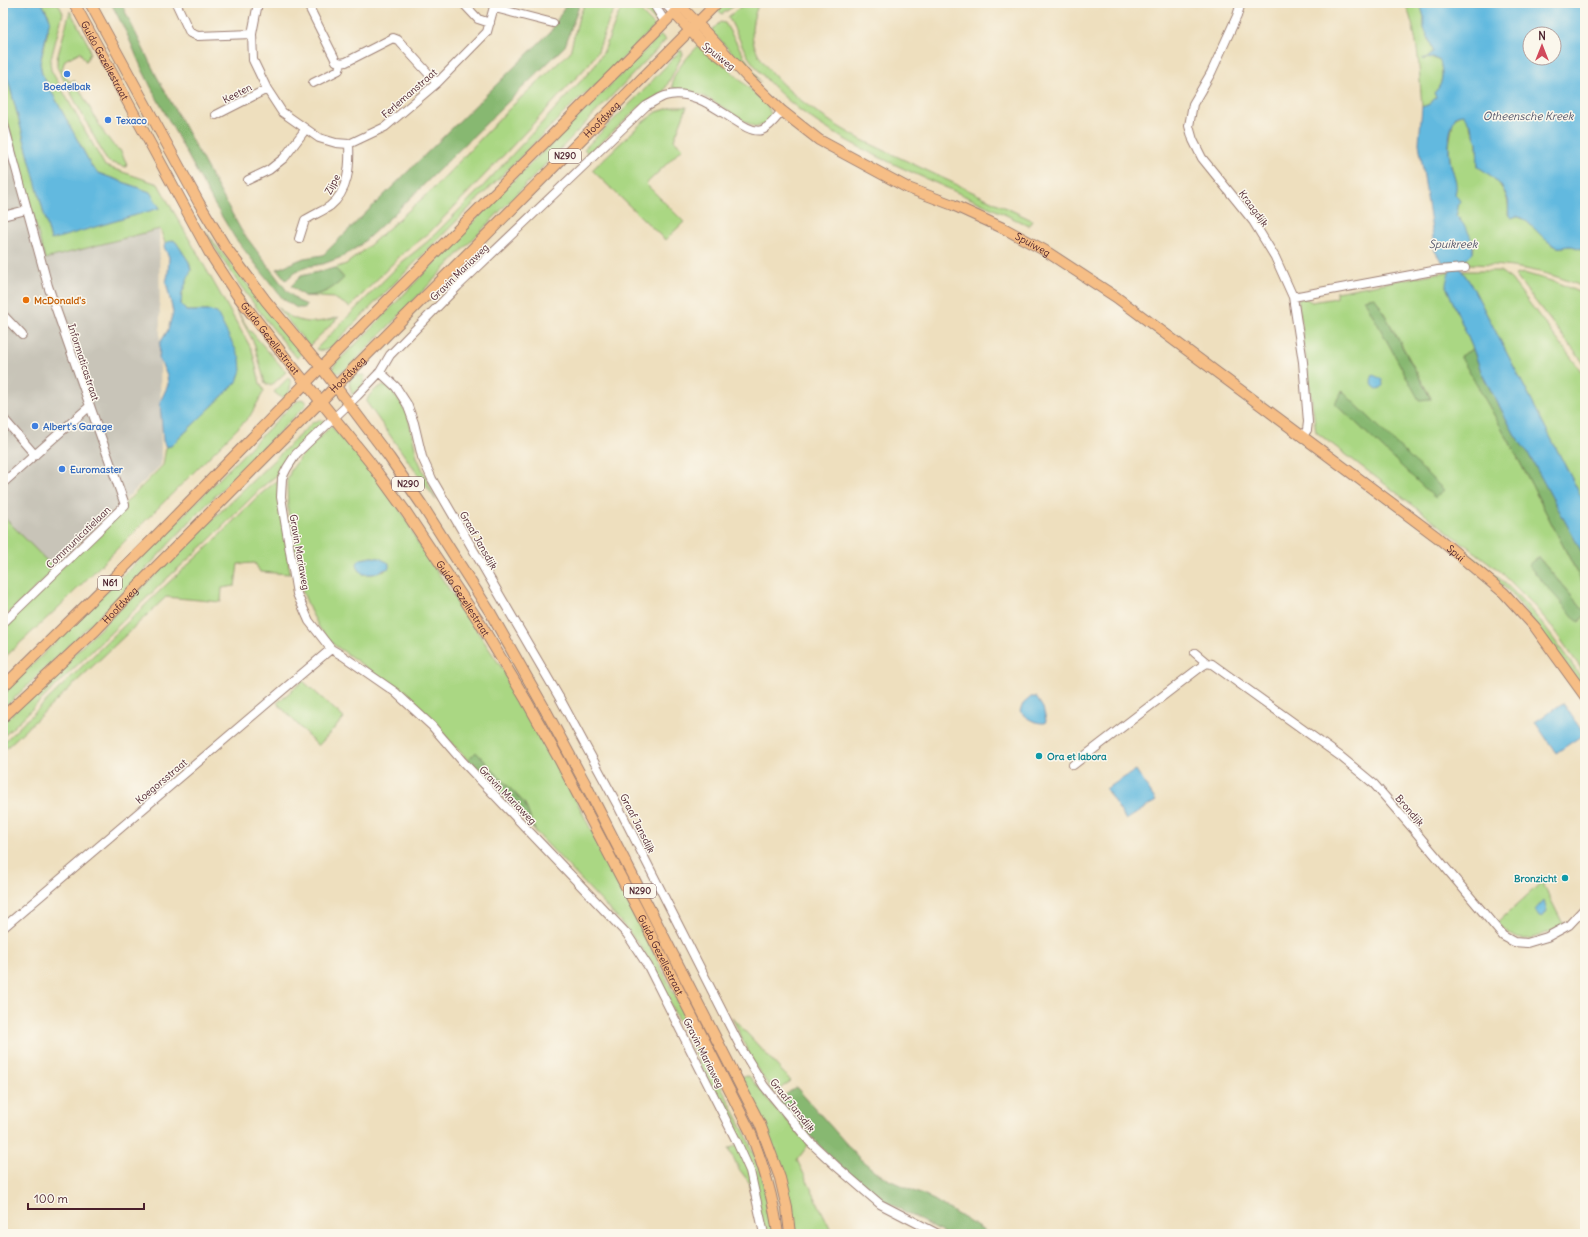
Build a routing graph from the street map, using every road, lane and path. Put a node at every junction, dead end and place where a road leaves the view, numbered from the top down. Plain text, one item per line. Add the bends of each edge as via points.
1 (74, 3) edge
2 (90, 3) edge
3 (176, 3) edge
4 (258, 3) edge
5 (307, 3) edge
6 (463, 3) edge
7 (653, 3) edge
8 (664, 3) edge
9 (717, 3) edge
10 (1241, 3) edge
11 (495, 5) edge
12 (679, 6) edge
13 (665, 22) junction
14 (490, 23) junction
15 (553, 23) dead end
16 (694, 26) junction
17 (252, 34) junction
18 (341, 63) junction
19 (313, 83) dead end
20 (437, 83) junction
21 (267, 89) junction
22 (782, 111) junction
23 (216, 115) dead end
24 (3, 120) edge
25 (305, 130) junction
26 (349, 144) junction
27 (248, 180) dead end
28 (26, 210) junction
29 (3, 216) edge
30 (299, 239) dead end
31 (1465, 268) dead end
32 (1293, 297) junction
33 (3, 315) edge
34 (22, 335) dead end
35 (321, 368) junction
36 (380, 372) junction
37 (306, 383) junction
38 (336, 387) junction
39 (321, 402) junction
40 (348, 404) junction
41 (90, 406) junction
42 (3, 418) edge
43 (334, 419) junction
44 (1302, 438) junction
45 (35, 455) junction
46 (3, 483) edge
47 (3, 623) edge
48 (331, 649) junction
49 (1195, 653) dead end
50 (1207, 663) junction
51 (3, 687) edge
52 (1585, 696) edge
53 (3, 717) edge
54 (1073, 764) dead end
55 (1585, 908) edge
56 (3, 928) edge
57 (764, 1234) edge
58 (778, 1234) edge
59 (790, 1234) edge
60 (938, 1234) edge

1 - 37 main road, Guido Gezellestraat via 209,252 237,295
2 - 35 main road, Guido Gezellestraat via 225,246 266,302
3 - 17 street via 190,33 198,36
4 - 17 street
5 - 18 street via 336,61
6 - 14 street via 478,19
7 - 13 street
8 - 12 street
9 - 16 main road, Hoofdweg / N290
10 - 32 street, Kraagdijk via 1211,73 1193,104 1189,126 1202,158 1253,221 1275,257
11 - 14 street, Ferlemanstraat
11 - 15 street
12 - 13 main road, N290
12 - 16 main road
13 - 35 main road, N290
14 - 20 street, Ferlemanstraat via 487,32
16 - 22 main road, Spuiweg via 700,41 749,79
16 - 38 main road, Hoofdweg / N290
17 - 21 street via 253,60
18 - 19 street via 339,70
18 - 20 street via 393,38 398,40
20 - 26 street, Ferlemanstraat via 385,127
21 - 23 street, Keeten
21 - 25 street via 282,112
22 - 36 street, Gravin Mariaweg via 764,130 752,131 713,105 679,93 664,96 646,106 458,286 390,355
22 - 44 main road, Spuiweg via 819,140 859,162 914,190 1005,229 1044,250 1116,297
24 - 28 street, Informaticastraat
25 - 26 street via 319,138
25 - 27 street via 284,158 269,170
26 - 30 street, Zijpe via 348,170 340,194 331,205 305,220
28 - 29 street
28 - 41 street, Informaticastraat via 48,286
31 - 32 street
32 - 44 street, Kraagdijk via 1303,362 1308,422
33 - 34 street
35 - 37 main road, N290
35 - 38 main road, Guido Gezellestraat / N290
36 - 40 street, Gravin Mariaweg
36 - 60 street, Graaf Jansdijk via 396,387 407,404 422,457 432,479 552,684 617,804 741,1048 764,1086 810,1142 841,1171 880,1204
37 - 39 main road, Guido Gezellestraat / N290
37 - 51 main road, N61 via 149,544
38 - 39 main road, Hoofdweg / N61
38 - 40 main road, Guido Gezellestraat / N290
39 - 43 main road, Guido Gezellestraat / N290
39 - 53 main road, Hoofdweg / N61 via 152,570 96,630
40 - 43 street, Gravin Mariaweg
40 - 59 main road, Guido Gezellestraat / N290 via 389,456 490,612 585,783 760,1124 780,1178
41 - 45 street, Informaticastraat
41 - 47 street, Communicatielaan via 125,505
42 - 45 street
43 - 48 street, Gravin Mariaweg via 296,454 282,478 281,497 296,594 309,621
43 - 58 main road, Guido Gezellestraat / N290 via 406,512 480,623 560,759 750,1131 764,1166 774,1204
44 - 52 main road, Spui via 1437,537 1504,593 1535,627
45 - 46 street, Informaticastraat
48 - 56 street, Koegorsstraat
48 - 57 street, Gravin Mariaweg via 395,692 432,726 463,762 627,934 648,966 736,1140 750,1171
49 - 50 street, Brondijk
50 - 54 street
50 - 55 street, Brondijk via 1301,726 1374,784 1503,936 1514,942 1527,943 1548,937 1569,925

